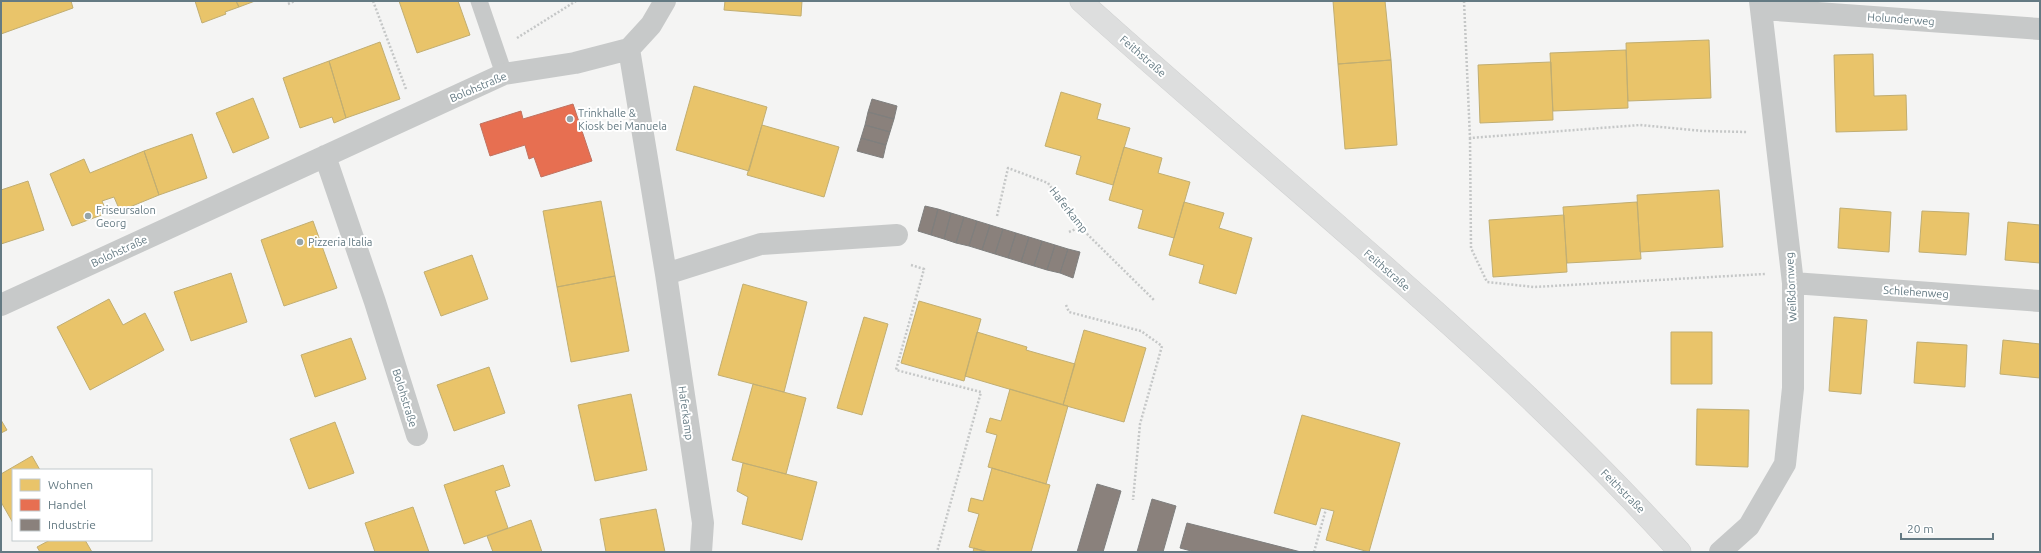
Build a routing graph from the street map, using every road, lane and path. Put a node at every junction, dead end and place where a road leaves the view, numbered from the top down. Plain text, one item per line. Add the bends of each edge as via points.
1 (295, 1) edge
2 (373, 1) edge
3 (479, 1) edge
4 (576, 1) edge
5 (665, 1) edge
6 (1081, 1) edge
7 (1464, 1) edge
8 (288, 4) dead end
9 (1761, 5) edge
10 (2040, 29) edge
11 (629, 49) junction
12 (497, 50) junction
13 (504, 74) junction
14 (404, 82) dead end
15 (1776, 133) junction
16 (1470, 138) junction
17 (325, 156) junction
18 (997, 216) dead end
19 (1080, 227) junction
20 (1069, 232) dead end
21 (897, 235) dead end
22 (911, 265) dead end
23 (666, 274) junction
24 (1792, 278) junction
25 (1155, 301) dead end
26 (2040, 301) edge
27 (1, 305) edge
28 (1066, 305) dead end
29 (417, 436) dead end
30 (1133, 500) dead end
31 (1326, 509) dead end
32 (701, 552) edge
33 (937, 552) edge
34 (1314, 552) edge
35 (1680, 552) edge
36 (1720, 552) edge

1 - 8 path
2 - 14 path
3 - 12 lane
4 - 12 path
5 - 11 street via 650,25
6 - 35 main road, Feithstraße via 1459,333 1565,433
7 - 16 path
9 - 10 street, Holunderweg
9 - 15 street, Weißdornweg
11 - 13 street, Bolohstraße via 575,63
11 - 23 street, Haferkamp
12 - 13 lane
13 - 17 street, Bolohstraße
15 - 16 path via 1703,131 1640,125
15 - 24 street, Weißdornweg
16 - 24 path via 1471,248 1487,282 1534,287
17 - 27 street, Bolohstraße
17 - 29 street, Bolohstraße
18 - 19 path, Haferkamp via 1008,168 1048,183
19 - 20 path
19 - 25 path, Haferkamp
21 - 23 street via 761,244
22 - 33 path via 924,269 896,370 981,392
23 - 32 street, Haferkamp via 703,523
24 - 26 street, Schlehenweg
24 - 36 street, Weißdornweg via 1792,388 1785,464 1749,526
28 - 30 path via 1070,312 1141,331 1162,346 1140,424
31 - 34 path

